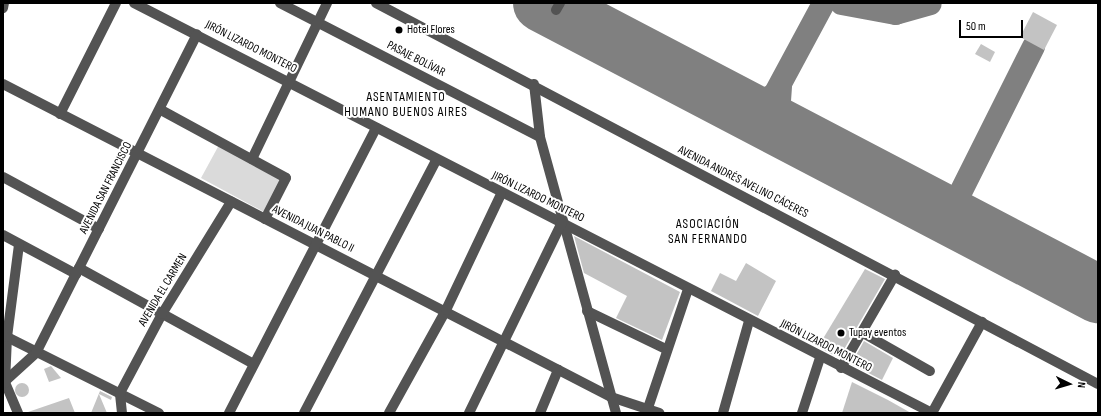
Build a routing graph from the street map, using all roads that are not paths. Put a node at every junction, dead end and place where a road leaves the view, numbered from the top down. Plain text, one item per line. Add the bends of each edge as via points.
1 (4, 3) edge
2 (116, 3) edge
3 (134, 3) edge
4 (280, 3) edge
5 (327, 3) edge
6 (376, 3) edge
7 (3, 8) edge
8 (317, 23) junction
9 (198, 34) junction
10 (288, 79) junction
11 (3, 84) edge
12 (534, 84) junction
13 (161, 110) junction
14 (60, 114) junction
15 (376, 128) junction
16 (540, 137) junction
17 (137, 156) junction
18 (252, 159) junction
19 (436, 161) junction
20 (3, 177) edge
21 (502, 194) junction
22 (231, 202) junction
23 (265, 219) junction
24 (562, 222) junction
25 (99, 229) junction
26 (3, 235) edge
27 (19, 244) junction
28 (315, 245) junction
29 (78, 271) junction
30 (896, 275) junction
31 (378, 276) junction
32 (688, 289) junction
33 (446, 310) junction
34 (587, 311) junction
35 (162, 314) junction
36 (749, 321) junction
37 (982, 322) junction
38 (863, 333) junction
39 (7, 338) junction
40 (506, 340) junction
41 (666, 349) junction
42 (36, 353) junction
43 (820, 358) junction
44 (252, 363) junction
45 (841, 368) junction
46 (558, 370) junction
47 (930, 371) dead end
48 (4, 383) edge
49 (1098, 384) edge
50 (120, 393) junction
51 (611, 397) junction
52 (647, 411) junction
53 (18, 413) edge
54 (122, 413) edge
55 (159, 413) edge
56 (229, 413) edge
57 (304, 413) edge
58 (389, 413) edge
59 (469, 413) edge
60 (540, 413) edge
61 (616, 413) edge
62 (659, 413) edge
63 (723, 413) edge
64 (802, 413) edge
65 (932, 413) edge

1 - 7 street
2 - 14 street
3 - 9 street, JIRÓN LIZARDO MONTERO
4 - 8 street, PASAJE BOLÍVAR
5 - 8 street
6 - 12 street, AVENIDA ANDRÉS AVELINO CÁCERES
8 - 10 street
8 - 16 street, PASAJE BOLÍVAR
9 - 10 street, JIRÓN LIZARDO MONTERO
9 - 13 street, AVENIDA SAN FRANCISCO
10 - 15 street, JIRÓN LIZARDO MONTERO
10 - 18 street
11 - 14 street, AVENIDA JUAN PABLO II
12 - 16 street
12 - 30 street, AVENIDA ANDRÉS AVELINO CÁCERES
13 - 17 street, AVENIDA SAN FRANCISCO
13 - 18 street
14 - 17 street, AVENIDA JUAN PABLO II
15 - 19 street, JIRÓN LIZARDO MONTERO
15 - 28 street
16 - 24 street
17 - 22 street, AVENIDA JUAN PABLO II
17 - 25 street, AVENIDA SAN FRANCISCO
18 - 23 street via 286,178
19 - 21 street, JIRÓN LIZARDO MONTERO
19 - 31 street
20 - 25 street
21 - 24 street, JIRÓN LIZARDO MONTERO
21 - 33 street
22 - 23 street, AVENIDA JUAN PABLO II
22 - 35 street, AVENIDA EL CARMEN
23 - 28 street, AVENIDA JUAN PABLO II
24 - 32 street, JIRÓN LIZARDO MONTERO
24 - 34 street
24 - 40 street
25 - 29 street, AVENIDA SAN FRANCISCO
26 - 27 street
27 - 29 street
27 - 39 street
28 - 31 street, AVENIDA JUAN PABLO II
28 - 44 street
29 - 35 street
29 - 42 street, AVENIDA SAN FRANCISCO
30 - 37 street, AVENIDA ANDRÉS AVELINO CÁCERES
30 - 38 street
31 - 33 street, AVENIDA JUAN PABLO II
31 - 57 street
32 - 36 street, JIRÓN LIZARDO MONTERO
32 - 41 street
33 - 40 street, AVENIDA JUAN PABLO II
33 - 58 street
34 - 41 street
34 - 51 street
35 - 44 street
35 - 50 street, AVENIDA EL CARMEN
36 - 43 street, JIRÓN LIZARDO MONTERO
36 - 63 street
37 - 49 street, AVENIDA ANDRÉS AVELINO CÁCERES
37 - 65 street
38 - 45 street
38 - 47 street
39 - 42 street
39 - 48 street
40 - 46 street, AVENIDA JUAN PABLO II
40 - 59 street
41 - 52 street
42 - 48 street, AVENIDA SAN FRANCISCO
42 - 50 street
43 - 45 street, JIRÓN LIZARDO MONTERO
43 - 64 street
44 - 56 street
45 - 65 street, JIRÓN LIZARDO MONTERO
46 - 51 street, AVENIDA JUAN PABLO II
46 - 60 street
48 - 53 street
50 - 54 street
50 - 55 street
51 - 52 street, AVENIDA JUAN PABLO II
51 - 61 street
52 - 62 street, AVENIDA JUAN PABLO II

